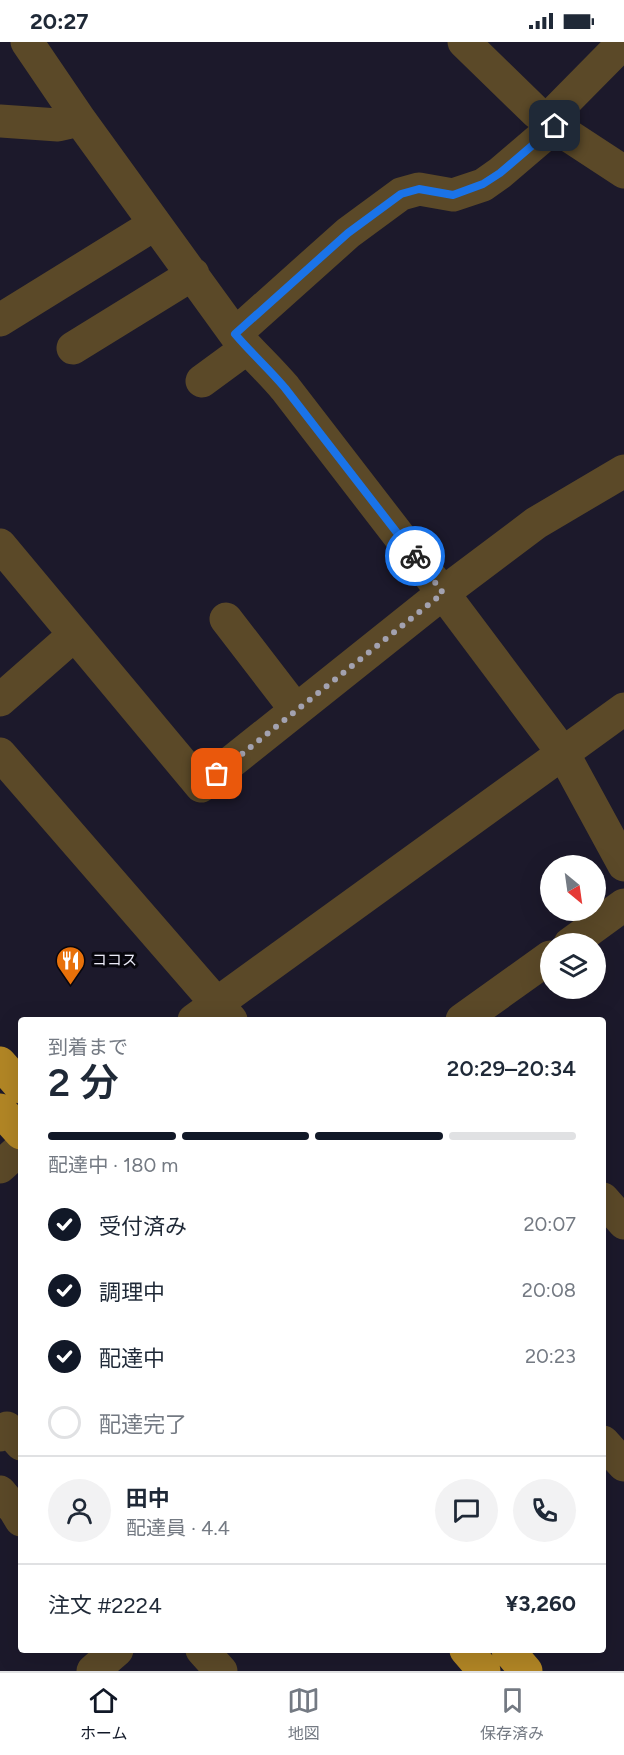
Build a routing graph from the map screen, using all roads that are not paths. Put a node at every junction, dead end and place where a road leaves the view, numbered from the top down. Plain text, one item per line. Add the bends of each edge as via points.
1 (27, 42) edge
2 (464, 42) edge
3 (624, 42) edge
4 (80, 120) junction
5 (0, 121) edge
6 (551, 123) junction
7 (624, 172) edge
8 (155, 224) junction
9 (193, 274) junction
10 (0, 320) edge
11 (241, 341) junction
12 (73, 348) dead end
13 (202, 381) dead end
14 (624, 471) edge
15 (0, 545) edge
16 (443, 593) junction
17 (226, 619) dead end
18 (74, 635) junction
19 (0, 700) edge
20 (624, 709) edge
21 (296, 710) junction
22 (563, 753) junction
23 (0, 754) edge
24 (624, 865) edge
25 (624, 905) edge
26 (585, 933) edge
27 (540, 964) edge
28 (214, 1015) edge
29 (466, 1017) edge
30 (0, 1063) edge
31 (18, 1084) edge
32 (0, 1110) edge
33 (18, 1130) edge
34 (18, 1151) edge
35 (0, 1167) edge
36 (606, 1445) edge
37 (624, 1465) edge
38 (0, 1492) edge
39 (18, 1515) edge
40 (114, 1653) edge
41 (205, 1653) edge
42 (469, 1653) edge
43 (511, 1653) edge
44 (93, 1671) edge
45 (220, 1671) edge
46 (484, 1671) edge
47 (526, 1671) edge

1 - 4 street
2 - 6 street
3 - 6 street
4 - 5 street via 58,126
4 - 8 street
6 - 7 street
6 - 11 street via 500,173 483,184 453,195 419,189 401,194 348,233
8 - 9 street
8 - 10 street
9 - 11 street
9 - 12 street
11 - 13 street
11 - 16 street via 285,388
14 - 16 street via 536,523
15 - 18 street
16 - 21 street
16 - 22 street
17 - 21 street
18 - 19 street
18 - 21 street via 201,786
20 - 22 street
22 - 24 street
22 - 28 street
23 - 28 street
25 - 26 street
27 - 29 street
30 - 31 highway
32 - 33 highway
34 - 35 street
36 - 37 street
38 - 39 street
40 - 44 street
41 - 45 street
42 - 46 highway
43 - 47 highway

